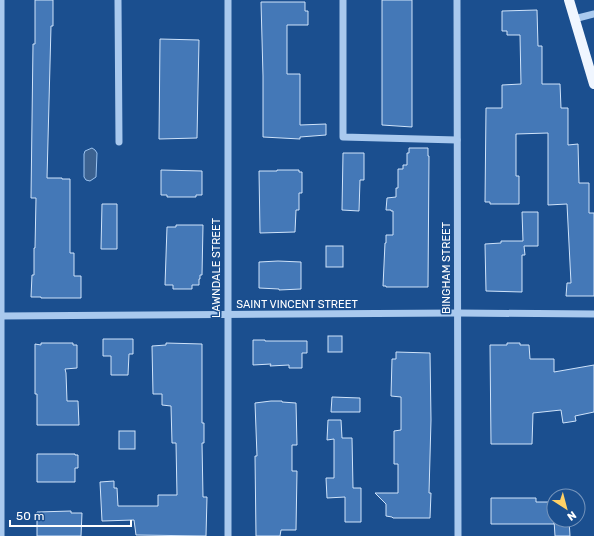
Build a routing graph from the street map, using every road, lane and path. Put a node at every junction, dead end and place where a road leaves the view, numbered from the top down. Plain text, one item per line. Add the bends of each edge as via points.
1 (1, 0) edge
2 (118, 0) edge
3 (228, 0) edge
4 (343, 0) edge
5 (457, 0) edge
6 (569, 0) edge
7 (594, 14) edge
8 (574, 19) junction
9 (594, 84) edge
10 (457, 140) junction
11 (119, 142) dead end
12 (0, 164) edge
13 (458, 313) junction
14 (594, 314) edge
15 (227, 315) junction
16 (1, 316) edge
17 (2, 536) edge
18 (228, 536) edge
19 (458, 536) edge

1 - 12 street
2 - 11 street
3 - 15 street, LAWNDALE STREET
4 - 10 street via 343,137
5 - 10 street, BINGHAM STREET
6 - 8 main road
7 - 8 street
8 - 9 main road
10 - 13 street, BINGHAM STREET
12 - 16 street
13 - 14 street, SAINT VINCENT STREET
13 - 15 street, SAINT VINCENT STREET
13 - 19 street, BINGHAM STREET
15 - 16 street, SAINT VINCENT STREET
15 - 18 street, LAWNDALE STREET
16 - 17 street

